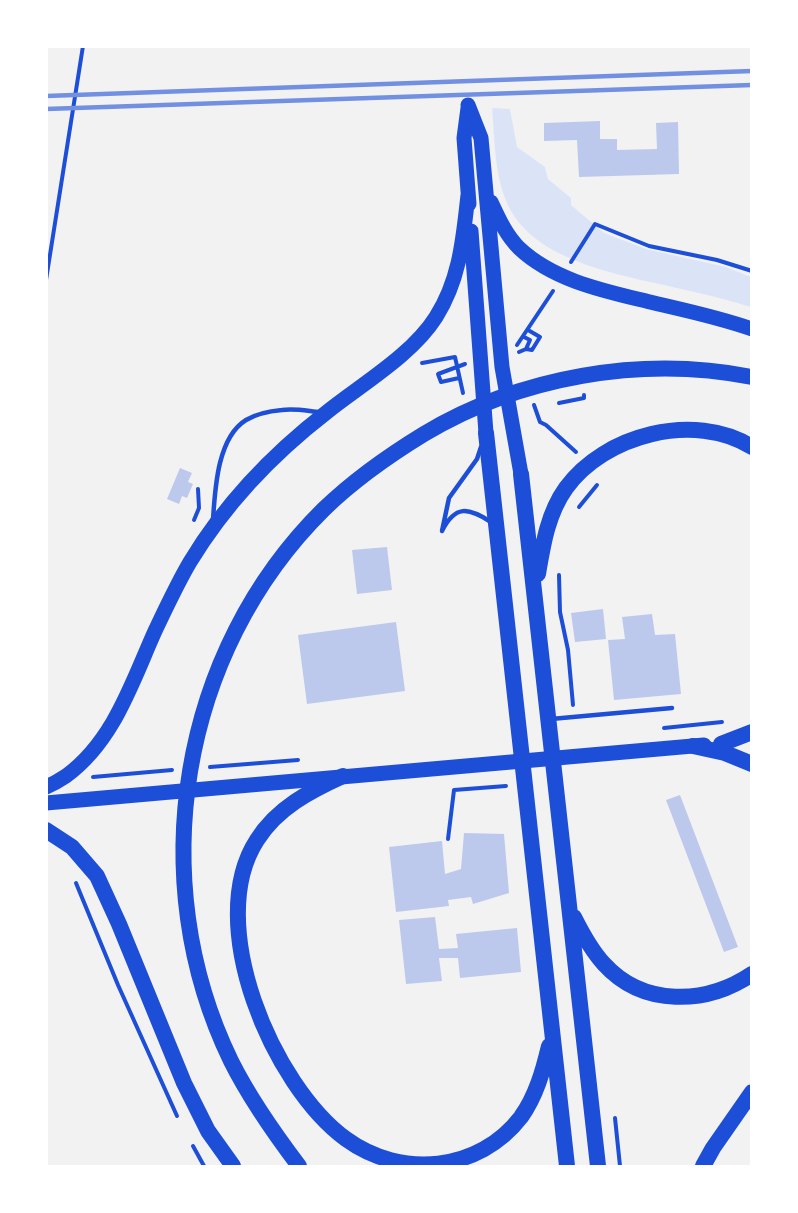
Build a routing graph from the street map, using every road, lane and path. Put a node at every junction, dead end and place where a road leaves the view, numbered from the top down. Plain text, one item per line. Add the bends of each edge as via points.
1 (83, 46) edge
2 (485, 185) junction
3 (468, 195) junction
4 (566, 270) dead end
5 (752, 271) edge
6 (46, 280) edge
7 (553, 290) dead end
8 (752, 329) edge
9 (528, 330) junction
10 (524, 337) junction
11 (509, 348) dead end
12 (467, 363) dead end
13 (412, 368) dead end
14 (446, 371) junction
15 (752, 377) edge
16 (459, 378) junction
17 (450, 380) junction
18 (464, 396) dead end
19 (534, 405) dead end
20 (325, 413) junction
21 (486, 433) junction
22 (752, 447) edge
23 (573, 448) dead end
24 (521, 474) joint
25 (601, 481) dead end
26 (578, 508) dead end
27 (497, 526) junction
28 (213, 528) junction
29 (559, 567) dead end
30 (534, 592) junction
31 (672, 708) dead end
32 (574, 717) junction
33 (548, 720) junction
34 (726, 721) dead end
35 (653, 729) dead end
36 (752, 732) edge
37 (752, 741) edge
38 (721, 744) junction
39 (693, 746) junction
40 (306, 759) dead end
41 (752, 764) edge
42 (200, 767) dead end
43 (177, 770) dead end
44 (142, 773) dead end
45 (343, 776) junction
46 (509, 786) dead end
47 (46, 787) edge
48 (46, 802) edge
49 (46, 830) edge
50 (448, 839) dead end
51 (71, 877) dead end
52 (569, 908) junction
53 (752, 974) edge
54 (552, 1034) junction
55 (752, 1092) edge
56 (615, 1118) dead end
57 (179, 1120) dead end
58 (189, 1139) dead end
59 (204, 1167) edge
60 (233, 1167) edge
61 (299, 1167) edge
62 (567, 1167) edge
63 (598, 1167) edge
64 (620, 1167) edge
65 (703, 1167) edge

1 - 6 path
2 - 3 main road via 481,138 468,105 464,138
2 - 8 main road via 507,233 525,253 554,272 602,290
2 - 24 main road via 502,367
3 - 20 main road via 455,279 435,318 399,356
3 - 21 main road
4 - 5 path via 595,224 649,246
7 - 9 path
9 - 10 path
9 - 10 path via 540,337 532,350 526,349 530,340
10 - 11 path
12 - 14 path
13 - 16 path via 456,357
14 - 17 path
14 - 17 path via 438,374 441,382
15 - 61 highway via 695,370 611,372 516,392 448,419 394,452 323,510 293,543 241,619 220,662 193,747 182,839 184,883 199,975 213,1018 253,1101
16 - 17 path
16 - 18 path
19 - 23 path via 540,422
20 - 28 main road via 258,474
20 - 28 lane via 284,410 246,420 237,428 220,463
21 - 27 highway
21 - 27 lane via 477,459 449,498 442,531 449,518 462,511 478,514
22 - 30 highway via 729,437 682,430 635,439 594,459 565,489 552,513
24 - 30 highway
25 - 26 path
27 - 54 highway
28 - 47 main road via 172,597 113,724 66,776
29 - 32 path via 560,612
30 - 33 highway
31 - 32 lane
32 - 33 lane
33 - 52 highway
34 - 35 path
36 - 38 highway
37 - 38 main road
38 - 39 main road
39 - 41 highway
39 - 45 main road
40 - 42 path
43 - 44 path
45 - 48 main road
45 - 54 highway via 313,790 272,820 247,858 237,900 239,944 248,980 266,1030 311,1106 365,1151 409,1165 454,1161 499,1139 520,1118 544,1070
46 - 50 path via 454,790
49 - 60 highway via 72,847 107,894 184,1083 208,1131
51 - 57 path
52 - 53 highway via 604,964 640,990 684,998 705,995 722,991
52 - 63 highway
54 - 62 highway
55 - 65 highway
56 - 64 path
58 - 59 path

